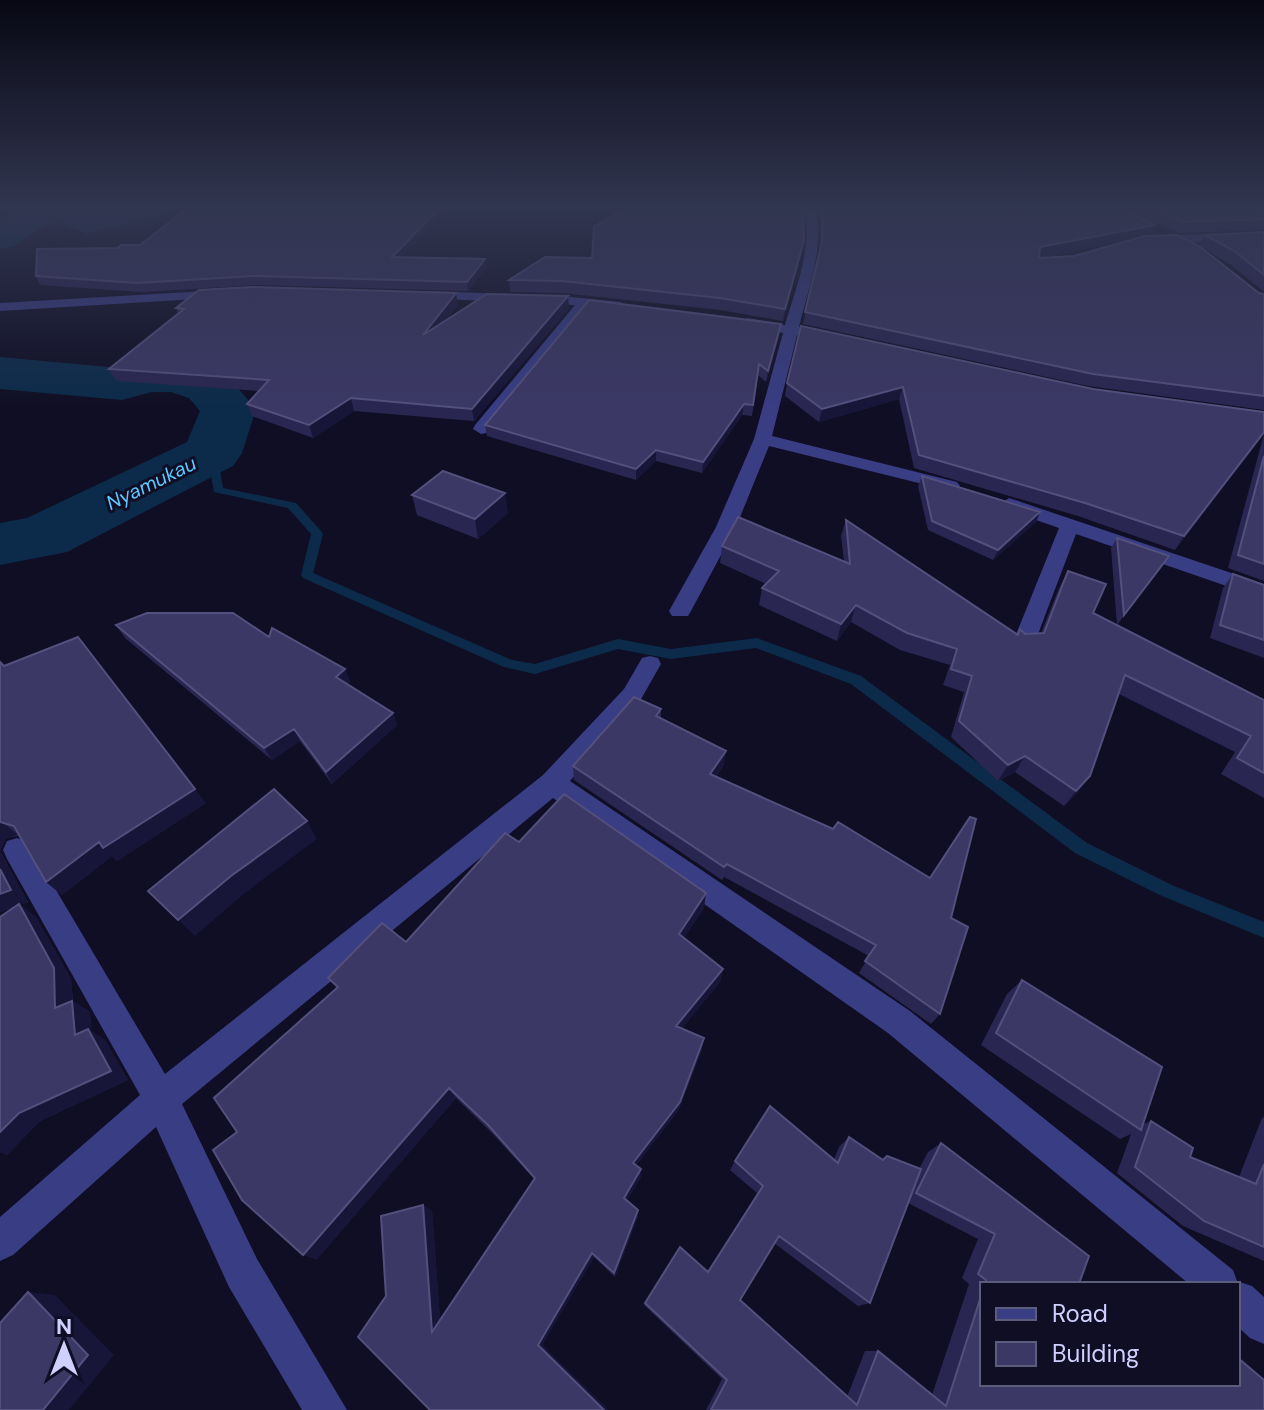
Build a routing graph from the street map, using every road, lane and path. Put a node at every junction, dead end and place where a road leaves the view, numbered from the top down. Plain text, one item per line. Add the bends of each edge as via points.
1 (805, 275) edge
2 (241, 293) edge
3 (404, 295) edge
4 (585, 302) junction
5 (0, 307) edge
6 (629, 307) edge
7 (733, 319) edge
8 (793, 329) junction
9 (852, 342) edge
10 (481, 429) dead end
11 (763, 439) junction
12 (964, 490) edge
13 (994, 499) edge
14 (1070, 523) junction
15 (1264, 592) edge
16 (680, 611) dead end
17 (1024, 642) edge
18 (650, 664) dead end
19 (552, 783) junction
20 (17, 850) edge
21 (161, 1099) junction
22 (0, 1242) edge
23 (1217, 1282) edge
24 (1240, 1302) edge
25 (1264, 1324) edge
26 (326, 1410) edge

1 - 8 street
2 - 5 street
3 - 4 street
4 - 6 street
4 - 10 street
7 - 8 street
8 - 9 street
8 - 11 street
11 - 12 street
11 - 16 street via 726,527
13 - 14 street
14 - 15 street
14 - 17 street
18 - 19 street via 632,695
19 - 21 street
19 - 23 street via 899,1022
20 - 21 street
21 - 22 street
21 - 26 street via 243,1273
24 - 25 street

